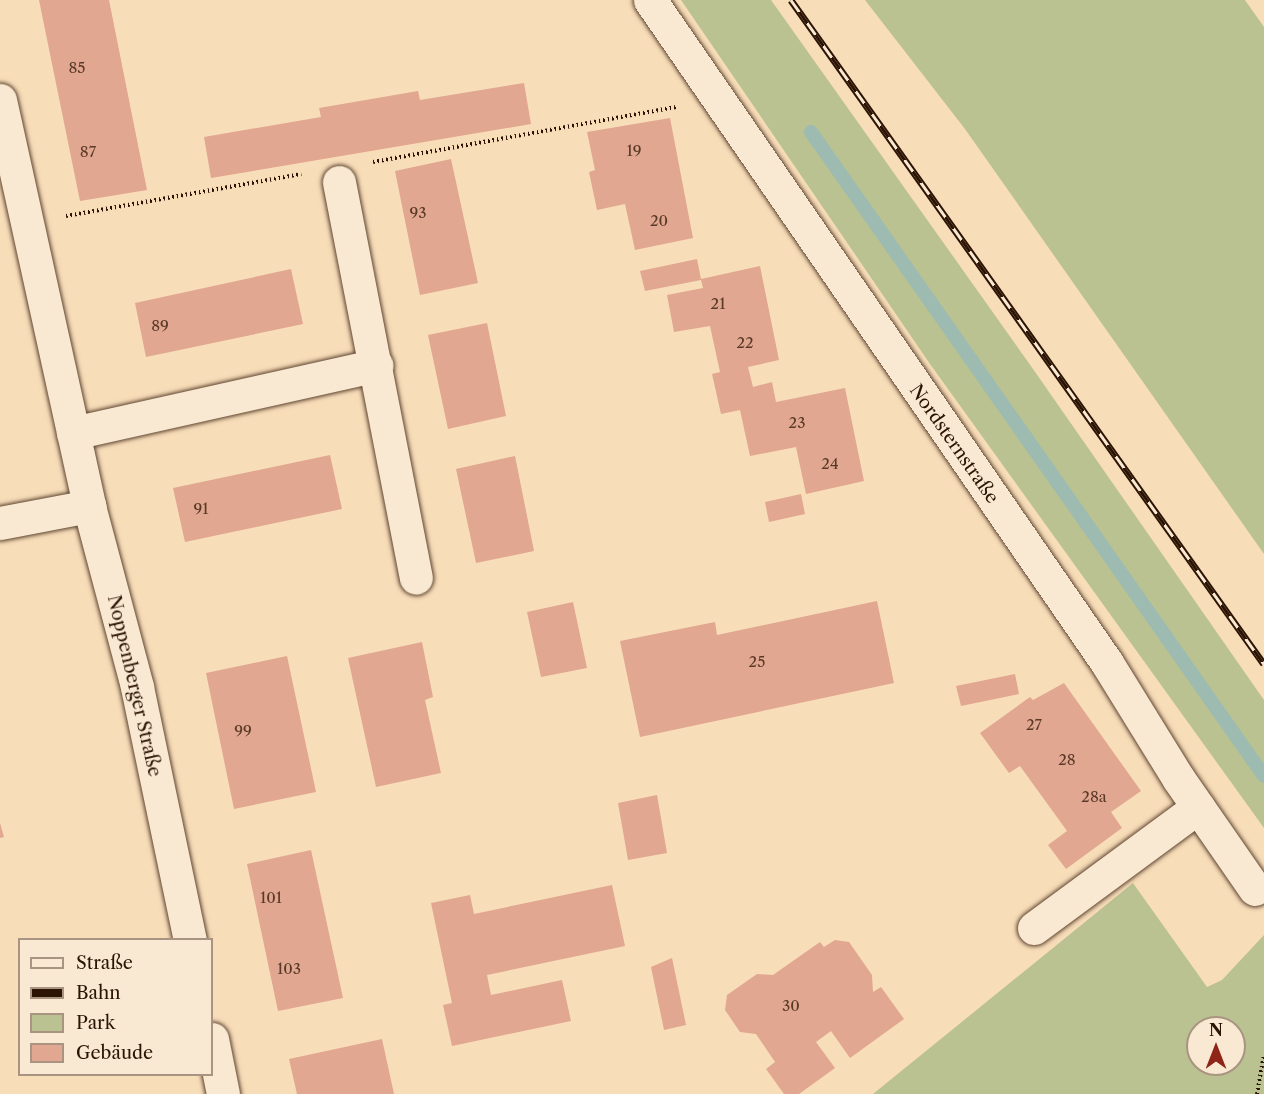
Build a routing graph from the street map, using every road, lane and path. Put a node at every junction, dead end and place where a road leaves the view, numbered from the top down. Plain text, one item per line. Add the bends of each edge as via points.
1 (650, 0) edge
2 (0, 100) edge
3 (339, 182) dead end
4 (376, 365) junction
5 (73, 434) junction
6 (89, 506) junction
7 (0, 523) edge
8 (416, 578) dead end
9 (1198, 807) junction
10 (1255, 889) dead end
11 (1034, 928) dead end
12 (190, 938) edge
13 (213, 1044) edge
14 (1264, 1055) edge
15 (223, 1094) edge
16 (1257, 1094) edge

1 - 9 street, Nordsternstraße via 1107,663
2 - 5 street, Noppenberger Straße
3 - 4 street
4 - 5 street
4 - 8 street
5 - 6 street, Noppenberger Straße
6 - 7 street
6 - 12 street, Noppenberger Straße via 137,687
9 - 10 street, Nordsternstraße
9 - 11 street
13 - 15 street
14 - 16 path

